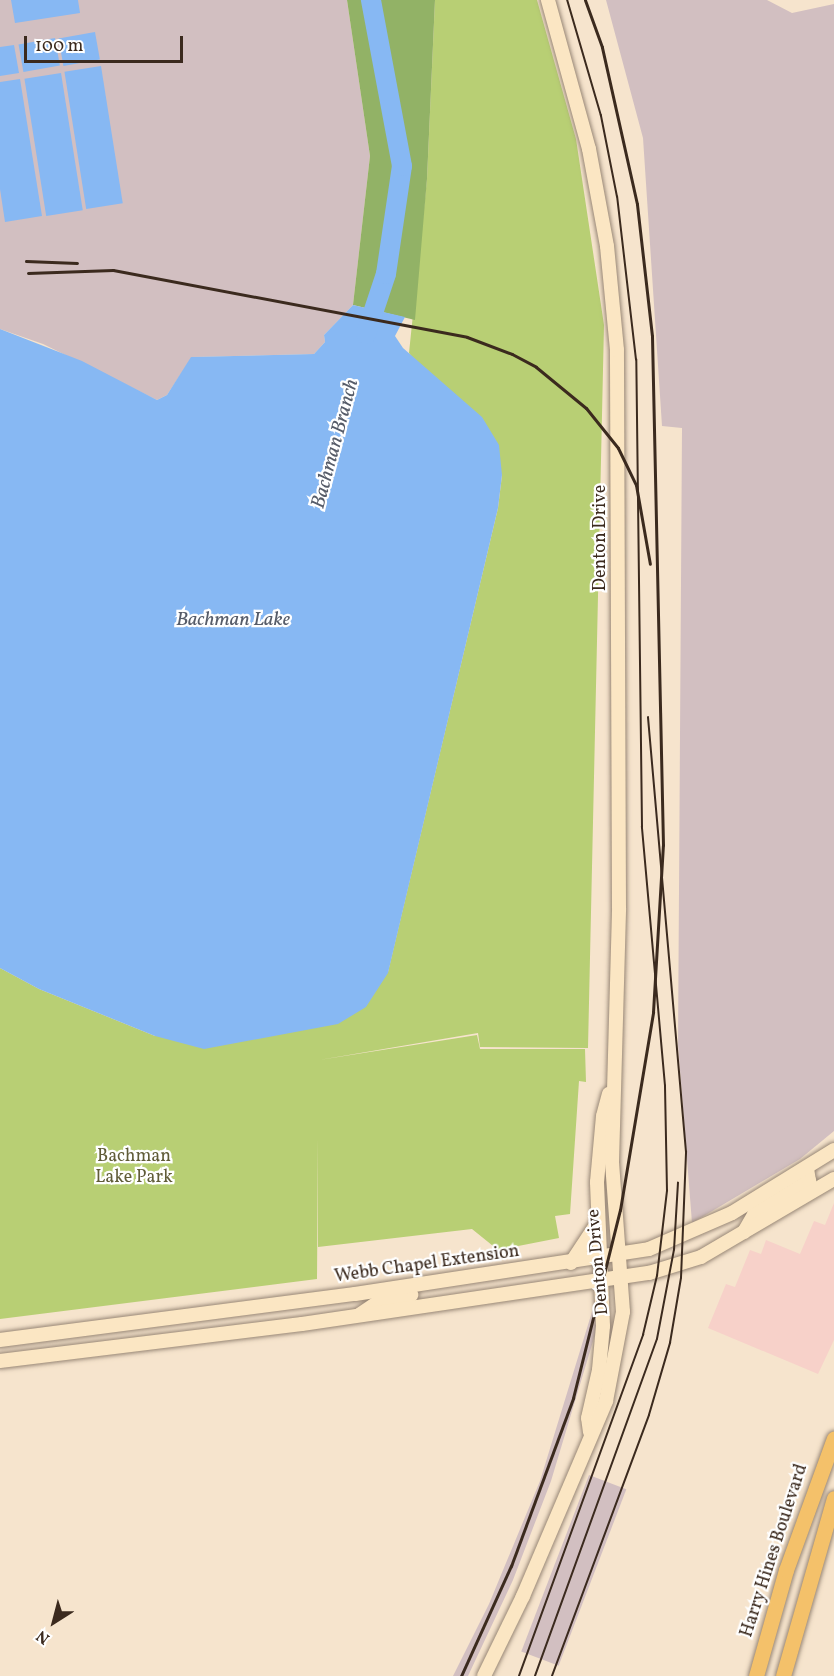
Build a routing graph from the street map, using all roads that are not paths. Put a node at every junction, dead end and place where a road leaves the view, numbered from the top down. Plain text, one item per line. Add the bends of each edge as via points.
1 (548, 0) edge
2 (612, 1083) junction
3 (834, 1149) edge
4 (807, 1168) junction
5 (834, 1179) edge
6 (598, 1222) junction
7 (744, 1232) junction
8 (619, 1255) junction
9 (600, 1258) junction
10 (571, 1263) junction
11 (622, 1278) junction
12 (602, 1280) junction
13 (432, 1282) junction
14 (299, 1300) junction
15 (358, 1316) junction
16 (302, 1324) junction
17 (96, 1327) junction
18 (0, 1340) edge
19 (98, 1349) junction
20 (0, 1361) edge
21 (590, 1432) junction
22 (834, 1438) edge
23 (834, 1498) edge
24 (758, 1671) edge
25 (483, 1676) edge
26 (782, 1676) edge

1 - 2 main road, Denton Drive via 589,149 607,246 617,350 620,908
2 - 6 main road, Denton Drive via 603,1116
2 - 8 main road, Denton Drive via 612,1206
3 - 4 main road, Webb Chapel Extension
4 - 7 main road via 811,1174 809,1181 754,1215
4 - 8 main road, Webb Chapel Extension via 690,1234 659,1247
5 - 7 main road
6 - 9 main road, Denton Drive
6 - 10 main road
7 - 11 main road via 701,1257
8 - 9 main road, Webb Chapel Extension
8 - 11 main road, Denton Drive
9 - 10 main road, Webb Chapel Extension
9 - 12 main road, Denton Drive
10 - 13 main road, Webb Chapel Extension
11 - 12 main road
11 - 21 main road, Denton Drive via 623,1312 614,1372 606,1401
12 - 15 main road
12 - 21 main road, Denton Drive via 602,1349 588,1418
13 - 14 main road, Webb Chapel Extension
13 - 15 main road via 425,1293 380,1301
14 - 16 main road
14 - 17 main road, Webb Chapel Extension
15 - 16 main road
16 - 19 main road
17 - 18 main road, Webb Chapel Extension
17 - 19 main road
19 - 20 main road
21 - 25 main road, Denton Drive via 523,1596
22 - 24 main road, Harry Hines Boulevard via 786,1570
23 - 26 main road
24 - 26 main road

